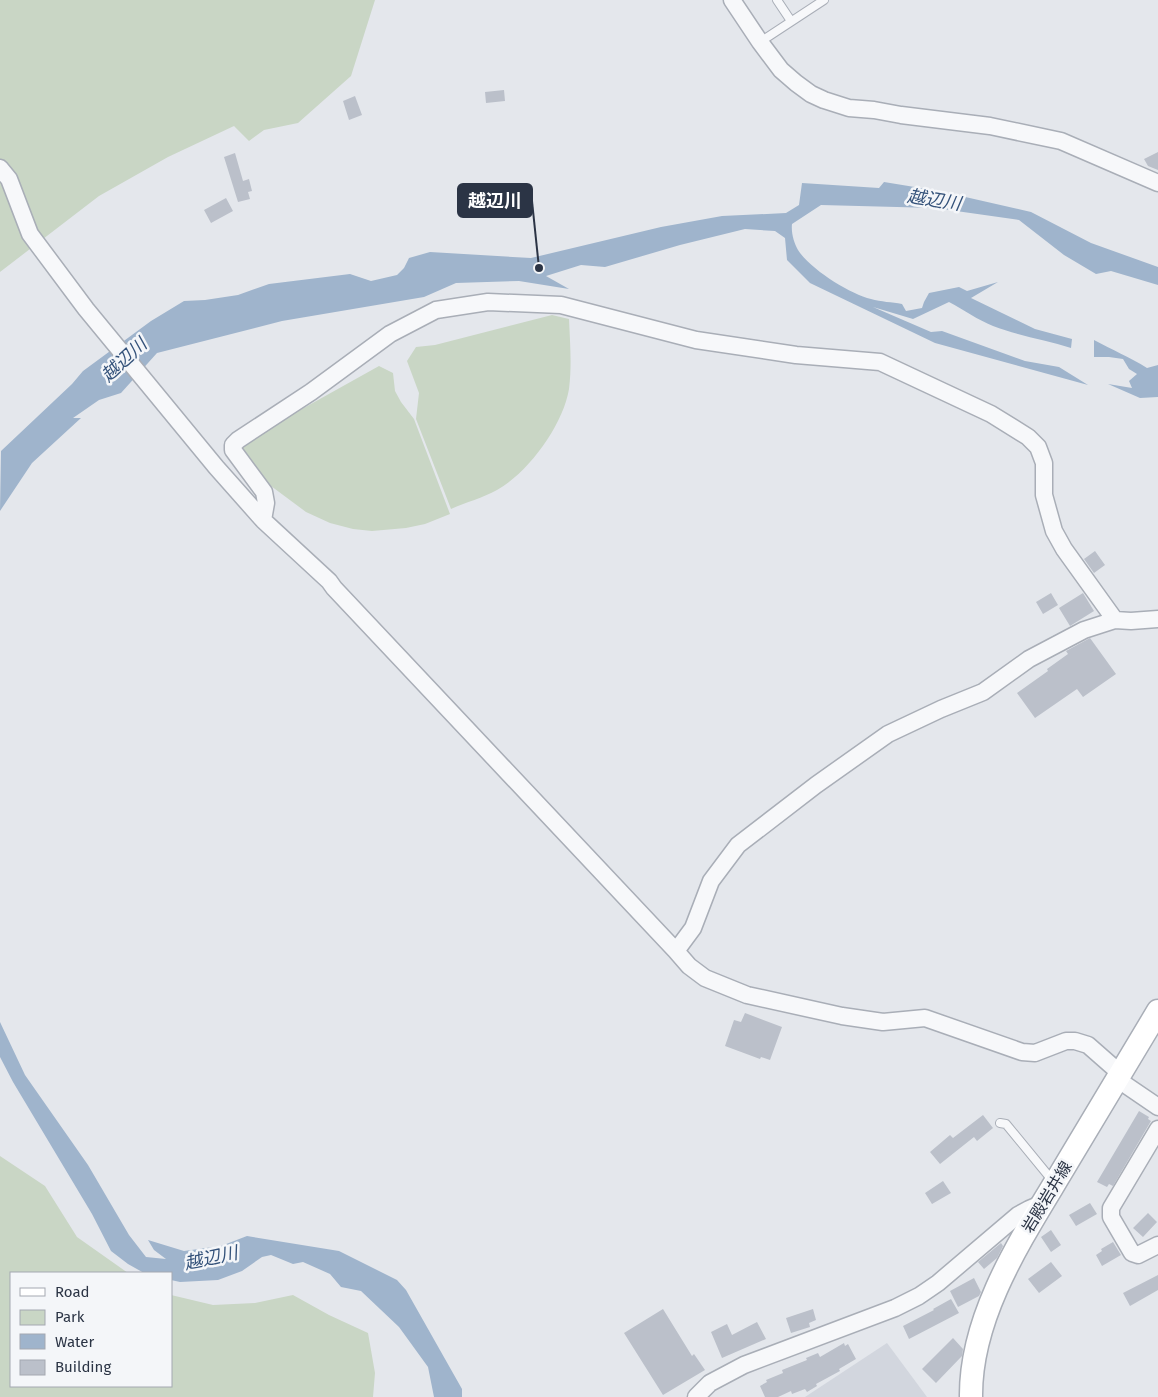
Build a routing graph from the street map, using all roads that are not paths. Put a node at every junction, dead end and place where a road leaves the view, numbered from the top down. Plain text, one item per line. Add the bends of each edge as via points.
1 (732, 0) edge
2 (777, 0) edge
3 (824, 0) edge
4 (791, 21) junction
5 (760, 42) junction
6 (0, 168) edge
7 (1158, 183) edge
8 (263, 520) junction
9 (1158, 619) edge
10 (1115, 620) junction
11 (676, 950) junction
12 (1158, 1011) edge
13 (1119, 1076) junction
14 (1158, 1107) edge
15 (1000, 1123) dead end
16 (1158, 1129) edge
17 (1055, 1184) junction
18 (1043, 1203) junction
19 (1158, 1245) edge
20 (696, 1397) edge
21 (971, 1397) edge

1 - 5 street
2 - 4 lane
3 - 4 lane
4 - 5 lane
5 - 7 street via 781,70 824,100 849,108 990,126 1061,141
6 - 8 street via 9,179 30,234 56,270
8 - 10 street via 264,492 233,450 238,440 390,334 436,310 488,302 561,305 696,340 796,355 880,362 991,414 1038,447 1044,463 1044,495 1054,532
8 - 11 street via 329,582
9 - 10 street
10 - 11 street via 1084,630 1029,659 984,692 888,734 816,785 738,845 711,881 693,928
11 - 13 street via 704,978 747,995 883,1022 925,1018 1022,1052 1035,1053 1066,1041 1075,1041 1088,1045
12 - 13 main road, 岩殿岩井線
13 - 14 street
13 - 17 main road, 岩殿岩井線
15 - 17 lane via 1006,1124
16 - 19 street via 1111,1208 1111,1217 1132,1254 1138,1255
17 - 18 main road, 岩殿岩井線
18 - 20 street via 1018,1215 919,1296 744,1365 710,1383
18 - 21 main road, 岩殿岩井線 via 986,1313 974,1361

